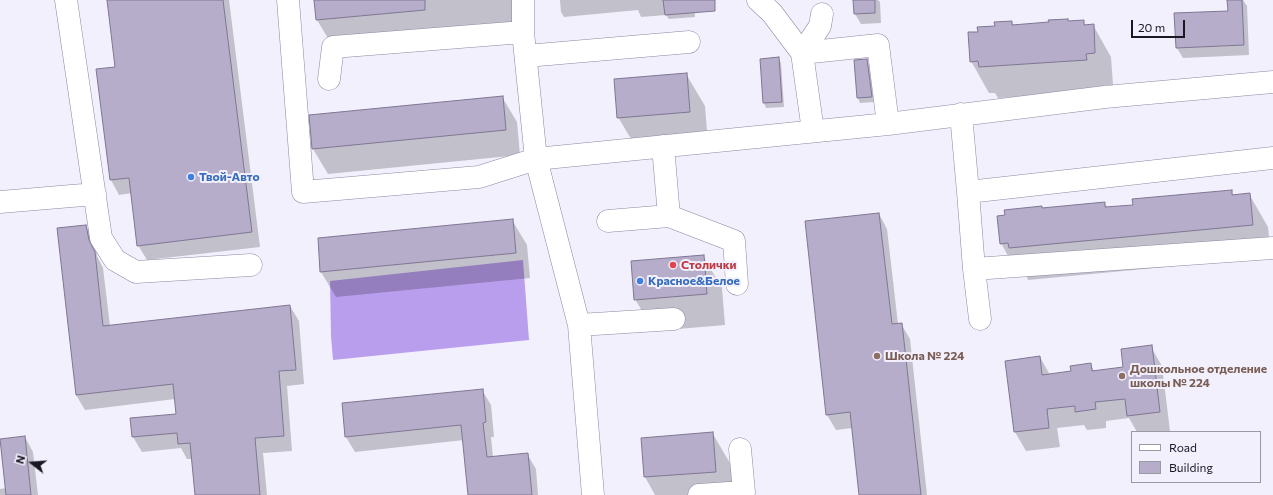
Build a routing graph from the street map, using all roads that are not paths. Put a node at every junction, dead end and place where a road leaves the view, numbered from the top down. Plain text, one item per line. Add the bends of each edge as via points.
1 (66, 0) edge
2 (288, 0) edge
3 (522, 0) edge
4 (758, 0) edge
5 (822, 14) dead end
6 (523, 32) junction
7 (689, 42) dead end
8 (802, 53) junction
9 (526, 56) junction
10 (329, 79) dead end
11 (1273, 82) edge
12 (961, 114) junction
13 (888, 124) junction
14 (813, 131) junction
15 (663, 146) junction
16 (1273, 158) edge
17 (536, 159) junction
18 (968, 192) junction
19 (95, 194) junction
20 (0, 202) edge
21 (669, 216) junction
22 (608, 221) dead end
23 (1273, 248) edge
24 (251, 265) dead end
25 (974, 269) junction
26 (737, 284) dead end
27 (980, 318) dead end
28 (674, 319) dead end
29 (579, 325) junction
30 (740, 450) dead end
31 (593, 495) edge
32 (699, 495) edge

1 - 19 street
2 - 17 street via 303,192 479,176
3 - 6 street
4 - 8 street via 772,13
5 - 8 street via 820,26
6 - 9 street
6 - 10 street via 333,47
7 - 9 street
8 - 13 street via 878,45
8 - 14 street
9 - 17 street
11 - 12 street via 1104,97
12 - 13 street
12 - 18 street
13 - 14 street
14 - 15 street
15 - 17 street
15 - 21 street
16 - 18 street
17 - 29 street
18 - 25 street
19 - 20 street
19 - 24 street via 101,238 115,260 136,272
21 - 22 street
21 - 26 street via 734,241
23 - 25 street
25 - 27 street
28 - 29 street
29 - 31 street
30 - 32 street via 744,492

